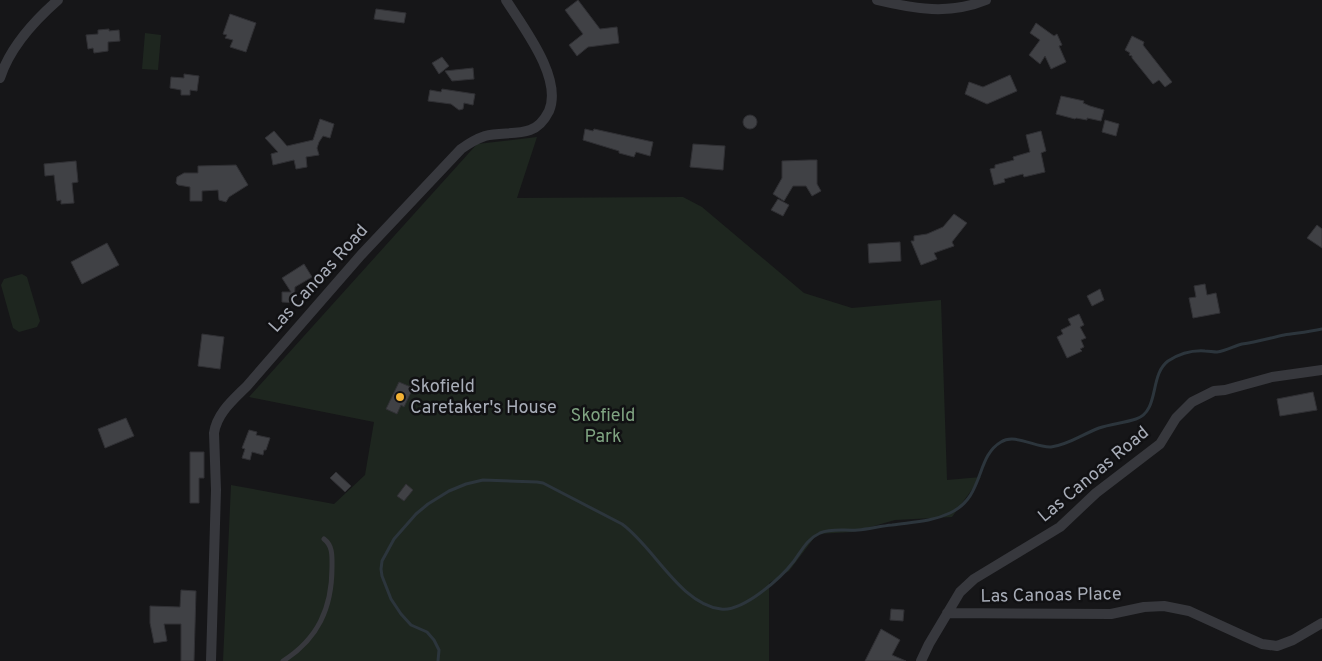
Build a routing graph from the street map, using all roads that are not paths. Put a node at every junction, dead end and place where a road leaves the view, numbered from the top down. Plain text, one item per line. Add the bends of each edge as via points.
1 (58, 0) edge
2 (506, 0) edge
3 (877, 0) edge
4 (986, 0) edge
5 (0, 78) edge
6 (1322, 370) edge
7 (324, 539) dead end
8 (947, 613) junction
9 (1322, 623) edge
10 (924, 658) edge
11 (210, 661) edge
12 (283, 661) edge

1 - 5 street via 15,46
2 - 11 street, Las Canoas Road via 541,57 547,73 552,101 543,121 530,130 484,136 461,149 348,270 227,406 215,424
3 - 4 street via 907,7 949,9
6 - 8 street, Las Canoas Road via 1272,377 1214,391 1192,402 1176,418 1160,444 1096,493 1046,538 974,579 960,592
7 - 12 lane via 332,555 331,590 326,611 314,634
8 - 9 street, Las Canoas Place via 1111,614 1164,606 1189,611 1246,638 1277,646
8 - 10 street, Las Canoas Road

